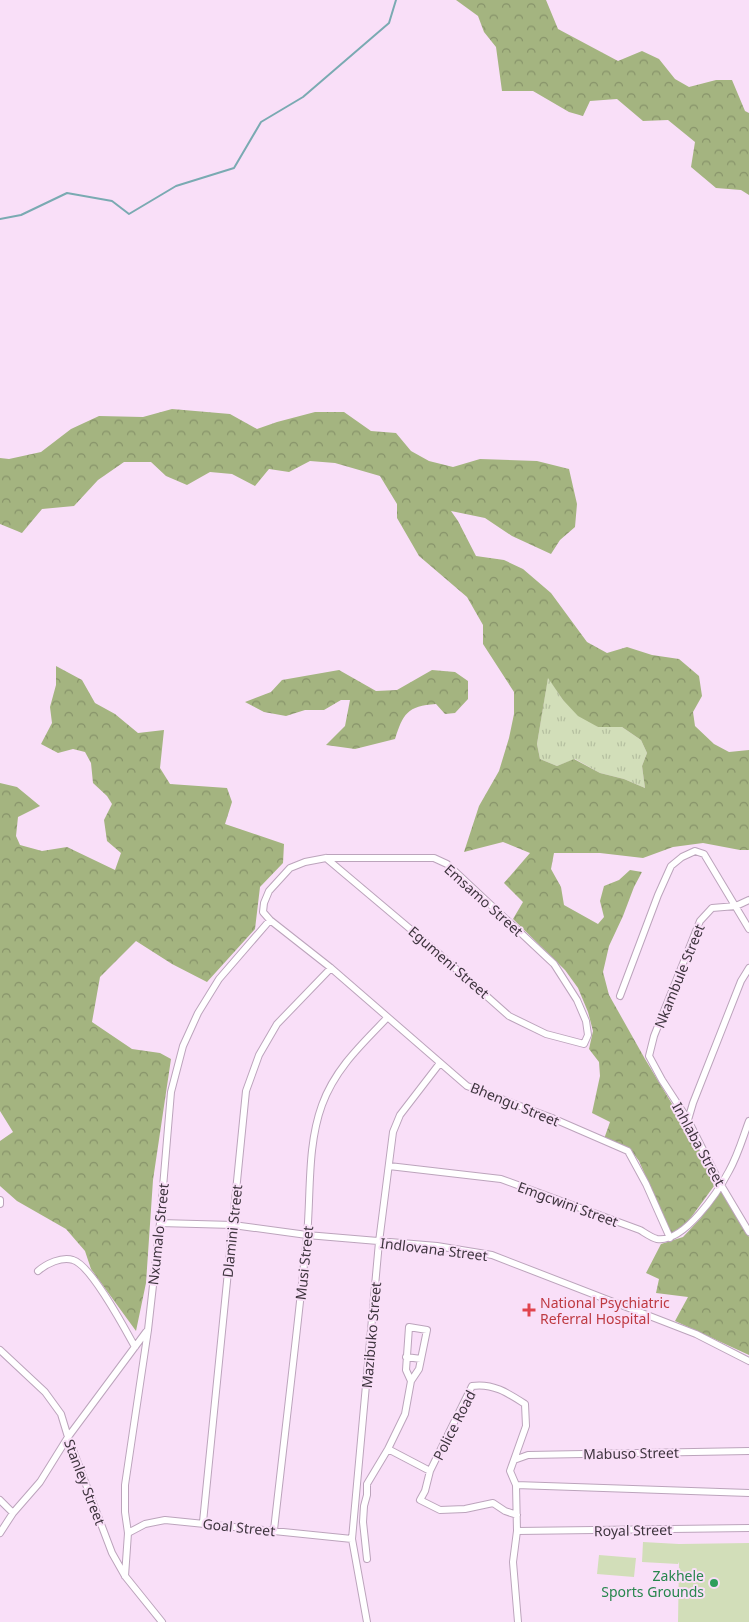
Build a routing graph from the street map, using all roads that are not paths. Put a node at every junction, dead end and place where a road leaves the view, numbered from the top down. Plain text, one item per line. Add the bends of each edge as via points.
1 (326, 858) junction
2 (749, 900) edge
3 (736, 906) junction
4 (270, 920) junction
5 (749, 929) edge
6 (331, 968) junction
7 (749, 968) edge
8 (620, 996) dead end
9 (387, 1018) junction
10 (584, 1044) joint
11 (649, 1056) joint
12 (440, 1063) junction
13 (688, 1120) junction
14 (749, 1121) edge
15 (389, 1166) junction
16 (721, 1185) junction
17 (0, 1200) edge
18 (0, 1204) edge
19 (160, 1223) junction
20 (233, 1225) junction
21 (749, 1232) edge
22 (307, 1235) junction
23 (670, 1238) junction
24 (379, 1242) junction
25 (38, 1270) dead end
26 (148, 1330) junction
27 (135, 1347) junction
28 (0, 1350) edge
29 (406, 1357) junction
30 (422, 1359) junction
31 (749, 1361) edge
32 (410, 1381) junction
33 (68, 1438) junction
34 (388, 1448) junction
35 (749, 1451) edge
36 (514, 1460) junction
37 (430, 1471) junction
38 (516, 1485) junction
39 (749, 1493) edge
40 (0, 1500) edge
41 (12, 1512) junction
42 (516, 1515) junction
43 (203, 1522) junction
44 (749, 1528) edge
45 (274, 1530) junction
46 (517, 1531) junction
47 (0, 1533) edge
48 (128, 1533) junction
49 (352, 1539) junction
50 (367, 1559) dead end
51 (125, 1576) junction
52 (162, 1622) edge
53 (367, 1622) edge
54 (518, 1622) edge

1 - 4 street, Emsamo Street via 290,868 269,891 263,912
1 - 10 street, Egumeni Street via 509,1016 546,1034
1 - 10 street, Emsamo Street via 434,858 447,864 554,964 586,1021 588,1035
2 - 3 street, Nkambule Street
3 - 5 street
3 - 8 street via 704,854 695,851 682,857 671,866 658,895
3 - 11 street, Nkambule Street via 712,908 700,922
4 - 6 street, Bhengu Street
4 - 19 street, Nxumalo Street via 219,980 198,1013 184,1046 171,1092
6 - 9 street, Bhengu Street
6 - 20 street, Dlamini Street via 277,1024 259,1055 246,1091
7 - 13 street via 741,981
9 - 12 street, Bhengu Street
9 - 22 street, Musi Street via 333,1079 322,1106 314,1134
11 - 13 street, Inhlaba Street
12 - 15 street, Mazibuko Street via 400,1115 393,1132
12 - 23 street, Bhengu Street via 467,1086 628,1151
13 - 16 street, Inhlaba Street
14 - 16 street
15 - 23 street, Emgcwini Street via 501,1179 657,1239
15 - 24 street, Mazibuko Street
16 - 21 street, Inhlaba Street
16 - 23 street via 690,1226
17 - 18 street
19 - 20 street, Indlovana Street
19 - 26 street, Nxumalo Street
20 - 22 street, Indlovana Street
20 - 43 street, Dlamini Street
22 - 24 street, Indlovana Street
22 - 45 street, Musi Street
24 - 31 street, Indlovana Street via 437,1246 492,1256 696,1334
24 - 49 street, Mazibuko Street
25 - 27 street via 63,1260 79,1263 105,1296
26 - 27 street
26 - 48 street, Nxumalo Street via 125,1485
27 - 33 street
28 - 33 street, Stanley Street via 45,1392 61,1414
29 - 30 street
29 - 30 street via 409,1327 427,1330
29 - 32 street
30 - 32 street
32 - 34 street via 404,1414
33 - 41 street via 40,1482
33 - 51 street, Stanley Street via 112,1553
34 - 37 street
34 - 50 street via 367,1484 364,1522
35 - 36 street, Mabuso Street via 528,1455
36 - 37 street, Police Road via 526,1426 526,1404 503,1390 472,1386
36 - 38 street, Police Road via 510,1471
37 - 42 street, Police Road via 420,1500 440,1510 494,1503
38 - 39 street
38 - 42 street, Police Road
40 - 41 street
41 - 47 street
42 - 46 street, Police Road
43 - 45 street, Goal Street
43 - 48 street, Goal Street via 165,1520 145,1524
44 - 46 street, Royal Street
45 - 49 street, Goal Street
46 - 54 street, Police Road via 513,1562
48 - 51 street, Nxumalo Street
49 - 53 street, Mazibuko Street
51 - 52 street, Stanley Street

